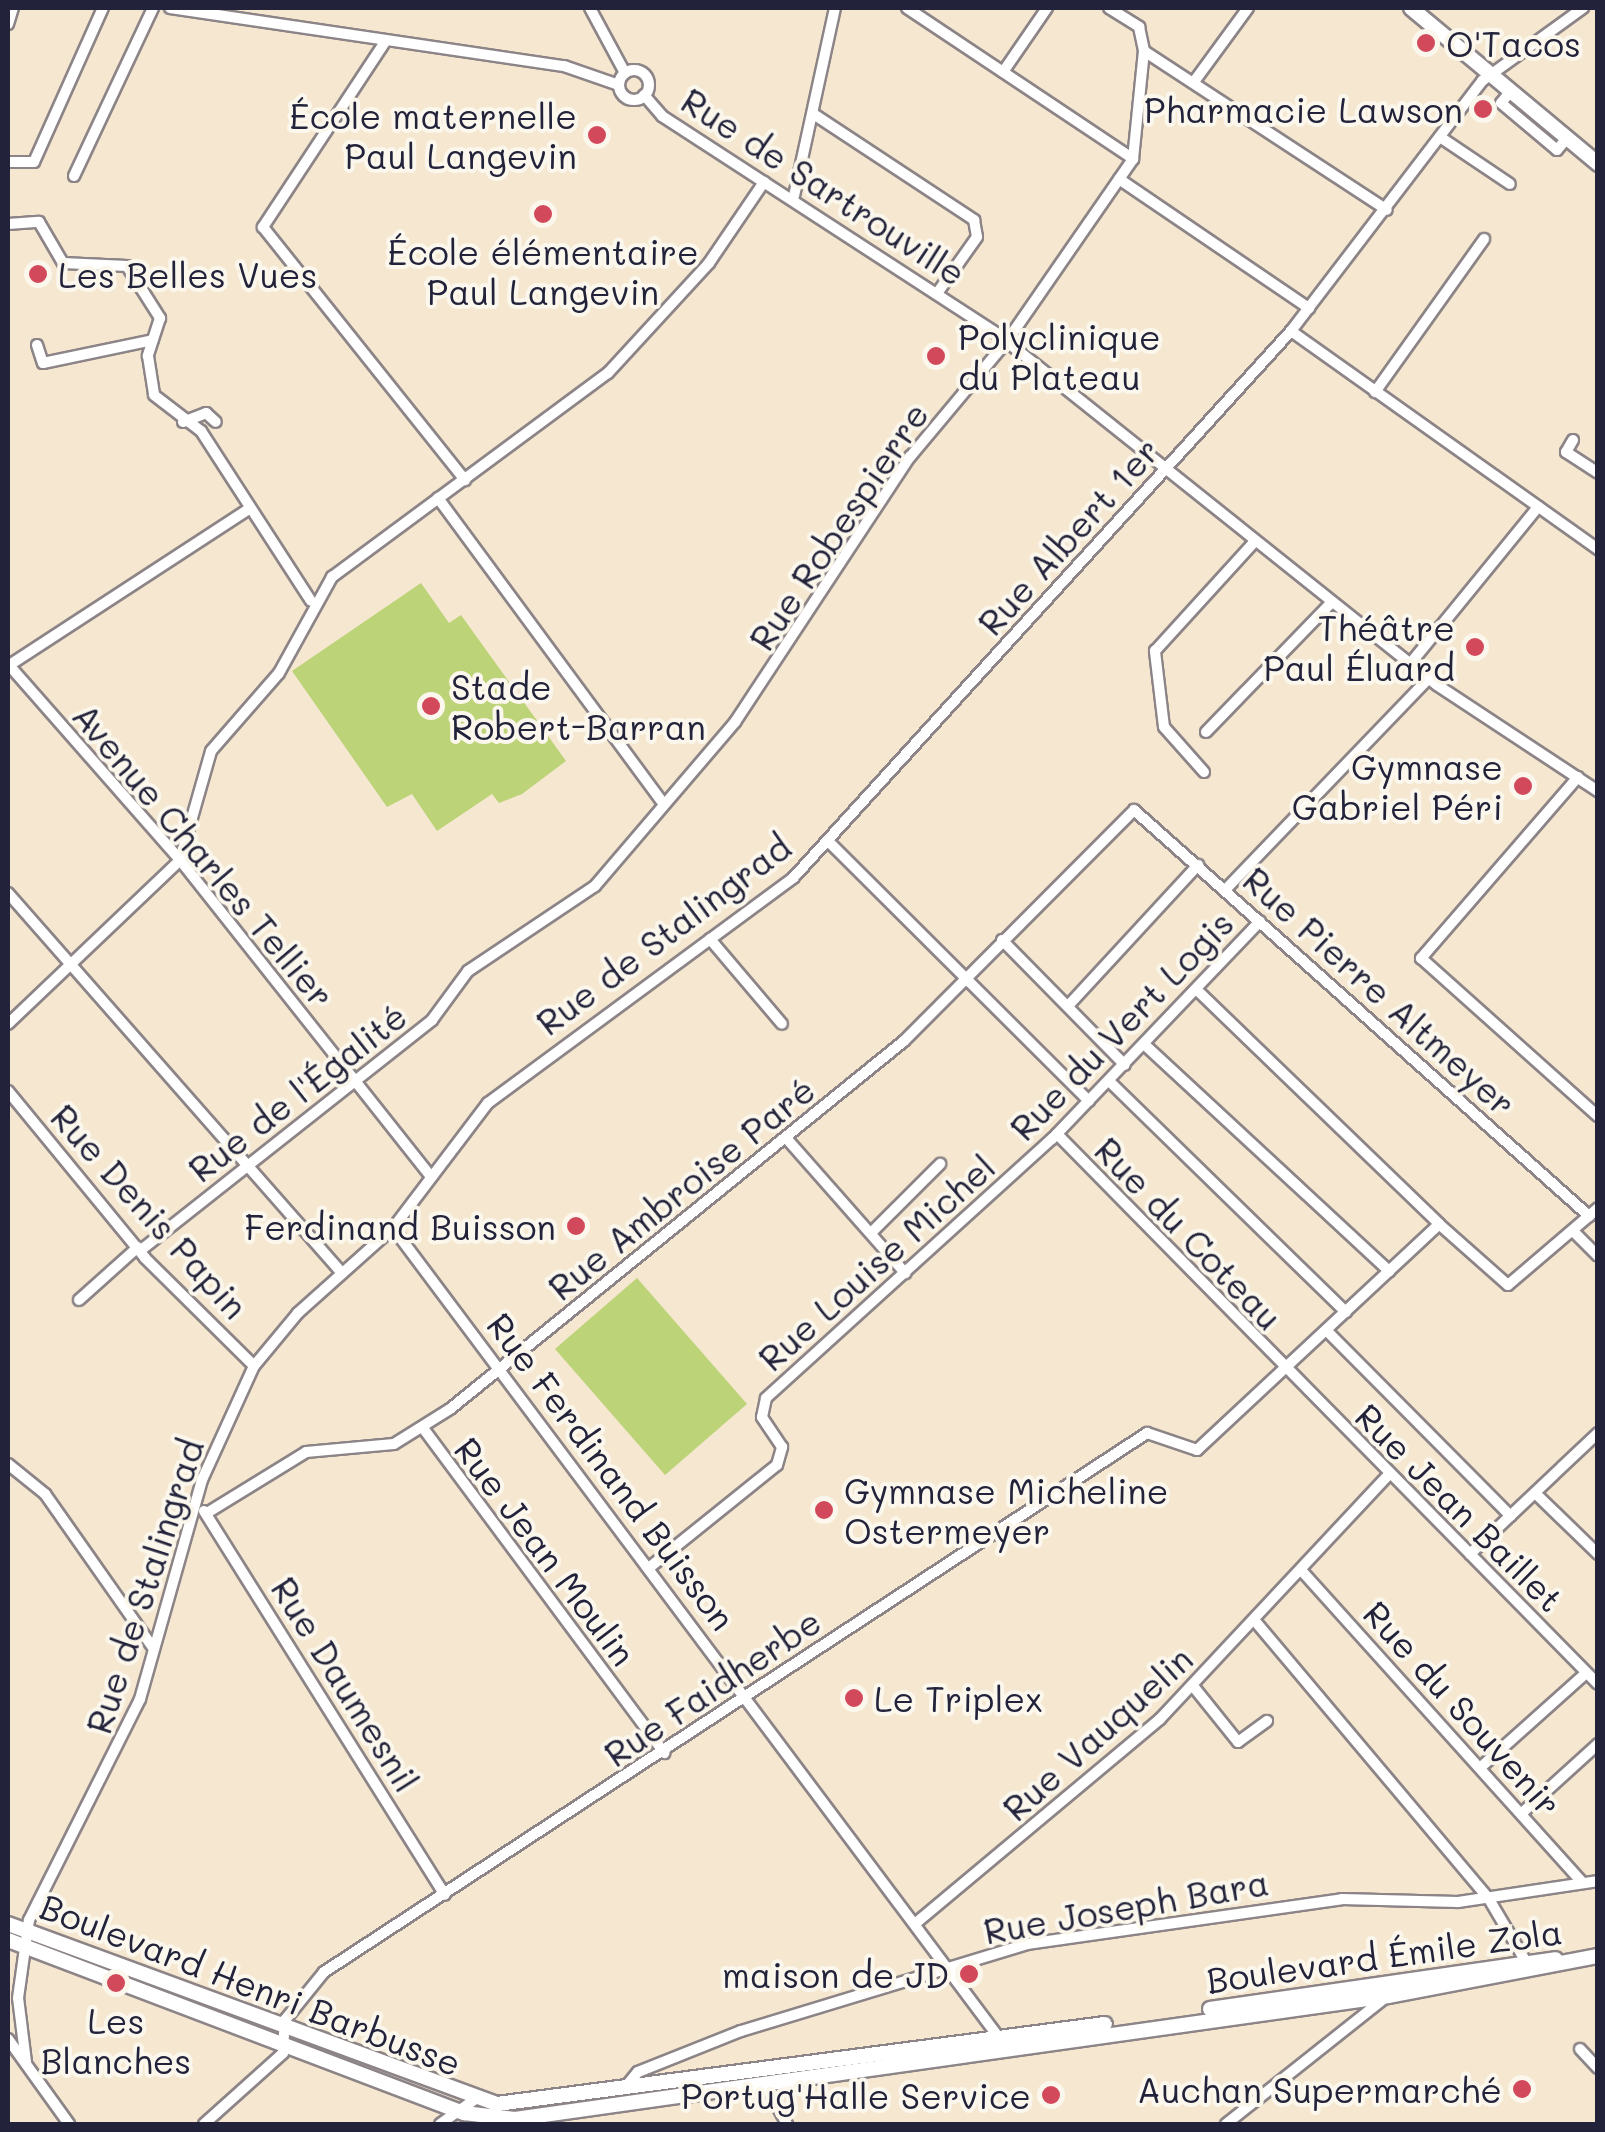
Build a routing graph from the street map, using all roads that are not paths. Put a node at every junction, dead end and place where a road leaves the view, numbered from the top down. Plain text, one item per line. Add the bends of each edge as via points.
1 (14, 8) edge
2 (103, 8) edge
3 (154, 8) edge
4 (170, 8) edge
5 (590, 8) edge
6 (835, 8) edge
7 (907, 8) edge
8 (1047, 8) edge
9 (1109, 8) edge
10 (1248, 8) edge
11 (1411, 8) edge
12 (1582, 8) edge
13 (210, 13) edge
14 (8, 24) edge
15 (385, 42) junction
16 (1144, 51) junction
17 (1003, 72) junction
18 (625, 73) junction
19 (1490, 74) junction
20 (1196, 79) junction
21 (619, 84) junction
22 (644, 95) junction
23 (815, 114) junction
24 (1440, 137) junction
25 (1133, 159) junction
26 (8, 162) edge
27 (1598, 164) edge
28 (74, 176) dead end
29 (1119, 178) junction
30 (764, 182) junction
31 (1510, 184) dead end
32 (794, 196) junction
33 (1387, 210) junction
34 (8, 224) edge
35 (1484, 239) dead end
36 (938, 292) junction
37 (1310, 308) junction
38 (1291, 331) junction
39 (153, 340) junction
40 (1007, 341) junction
41 (37, 344) dead end
42 (1374, 392) junction
43 (183, 422) junction
44 (216, 422) dead end
45 (1573, 440) dead end
46 (1166, 468) junction
47 (1598, 473) edge
48 (464, 480) junction
49 (438, 498) junction
50 (1538, 507) junction
51 (249, 509) junction
52 (1255, 541) junction
53 (1598, 549) edge
54 (311, 601) junction
55 (1332, 602) junction
56 (1410, 664) junction
57 (8, 665) edge
58 (1429, 678) junction
59 (736, 722) joint
60 (1206, 732) dead end
61 (1204, 772) dead end
62 (1578, 777) junction
63 (1598, 791) edge
64 (663, 803) junction
65 (1134, 810) joint
66 (829, 842) junction
67 (180, 860) junction
68 (1198, 864) junction
69 (1226, 889) junction
70 (8, 893) edge
71 (1260, 920) junction
72 (710, 939) junction
73 (1002, 940) junction
74 (71, 965) junction
75 (966, 977) junction
76 (1198, 991) junction
77 (1068, 1006) junction
78 (8, 1024) edge
79 (782, 1024) dead end
80 (1145, 1045) junction
81 (1125, 1065) junction
82 (355, 1081) junction
83 (1109, 1081) junction
84 (8, 1091) edge
85 (1089, 1102) junction
86 (1598, 1116) edge
87 (1057, 1134) junction
88 (788, 1139) junction
89 (940, 1164) dead end
90 (248, 1165) junction
91 (1021, 1168) joint
92 (431, 1177) junction
93 (1593, 1212) edge
94 (1438, 1224) junction
95 (393, 1228) junction
96 (1573, 1231) junction
97 (871, 1232) junction
98 (140, 1248) junction
99 (1598, 1256) edge
100 (1389, 1272) junction
101 (342, 1273) junction
102 (905, 1273) junction
103 (79, 1300) dead end
104 (1346, 1312) junction
105 (1326, 1330) junction
106 (254, 1366) junction
107 (501, 1369) junction
108 (1282, 1370) junction
109 (423, 1428) junction
110 (1595, 1440) edge
111 (8, 1464) edge
112 (1389, 1474) junction
113 (1535, 1493) junction
114 (202, 1509) junction
115 (1511, 1516) junction
116 (1470, 1554) junction
117 (1598, 1554) edge
118 (650, 1566) junction
119 (1301, 1570) junction
120 (1254, 1621) junction
121 (154, 1649) junction
122 (1586, 1673) junction
123 (1598, 1684) edge
124 (1192, 1686) junction
125 (748, 1698) junction
126 (1267, 1721) dead end
127 (1598, 1744) edge
128 (664, 1753) junction
129 (1481, 1766) junction
130 (1522, 1813) junction
131 (1598, 1880) edge
132 (1583, 1883) junction
133 (446, 1895) junction
134 (1488, 1899) junction
135 (916, 1923) junction
136 (8, 1924) edge
137 (25, 1939) junction
138 (8, 1940) edge
139 (1594, 1957) edge
140 (1526, 1960) junction
141 (950, 1967) junction
142 (1429, 1974) junction
143 (1375, 1981) junction
144 (1388, 1996) junction
145 (283, 2036) junction
146 (8, 2038) edge
147 (1000, 2039) junction
148 (1580, 2049) dead end
149 (26, 2062) junction
150 (1598, 2068) edge
151 (765, 2084) junction
152 (622, 2094) junction
153 (474, 2100) junction
154 (608, 2108) junction
155 (464, 2112) junction
156 (565, 2113) edge
157 (69, 2124) edge
158 (204, 2124) edge
159 (440, 2124) edge
160 (787, 2124) edge
161 (1226, 2124) edge

1 - 14 street
2 - 26 street via 34,162
3 - 28 street
4 - 13 street
5 - 18 street
6 - 23 street
7 - 17 street
8 - 17 street
9 - 16 street via 1140,28
10 - 20 street
11 - 19 main road
12 - 19 street, Rue Albert 1er
13 - 15 street
15 - 21 street via 564,66
15 - 48 street via 266,216 264,233
16 - 20 street
16 - 25 street
17 - 25 street
18 - 21 street
18 - 22 street via 646,78
19 - 24 street, Rue Albert 1er
19 - 27 main road
20 - 33 street
21 - 22 street via 626,97
22 - 30 street, Rue de Sartrouville
23 - 32 street
23 - 36 street via 974,220 977,237
24 - 31 street
24 - 33 street, Rue Albert 1er
25 - 29 street, Rue Robespierre
29 - 37 street
29 - 40 street, Rue Robespierre
30 - 32 street, Rue de Sartrouville
30 - 48 street via 710,263 608,374
32 - 36 street, Rue de Sartrouville
33 - 37 street, Rue Albert 1er
34 - 39 street via 39,222 62,263 127,266 160,318
35 - 42 street
36 - 40 street, Rue de Sartrouville
37 - 38 street, Rue Albert 1er
38 - 42 street
38 - 46 street, Rue Albert 1er
39 - 41 street via 43,363
39 - 43 street via 148,378 163,408
40 - 46 street, Rue de Sartrouville
40 - 59 street, Rue Robespierre via 910,457
42 - 50 street
43 - 44 street via 206,413
43 - 51 street via 201,430
45 - 47 street via 1566,452
46 - 52 street, Rue de Sartrouville
46 - 66 street, Rue Albert 1er
48 - 49 street
49 - 54 street
49 - 64 street
50 - 53 street
50 - 56 street
51 - 54 street
51 - 57 street
52 - 55 street, Rue de Sartrouville
52 - 61 street via 1155,651 1164,726
54 - 67 street via 279,673 211,751
55 - 56 street, Rue de Sartrouville
55 - 60 street
56 - 58 street, Rue de Sartrouville
57 - 67 street, Avenue Charles Tellier
58 - 62 street, Rue de Sartrouville
58 - 69 street
59 - 64 street, Rue de l'Égalité
62 - 63 street, Rue de Sartrouville
62 - 86 street via 1422,950
64 - 82 street, Rue de l'Égalité via 595,886 468,970 432,1020
65 - 68 street, Rue Pierre Altmeyer
65 - 73 street, Rue Ambroise Paré
66 - 72 street, Rue de Stalingrad
66 - 75 street
67 - 74 street
67 - 82 street, Avenue Charles Tellier
68 - 69 street, Rue Pierre Altmeyer
68 - 77 street
69 - 71 street, Rue Pierre Altmeyer
70 - 74 street
71 - 76 street, Rue du Vert Logis
71 - 93 street, Rue Pierre Altmeyer
72 - 79 street
72 - 92 street, Rue de Stalingrad via 524,1072
73 - 75 street, Rue Ambroise Paré
73 - 77 street
74 - 78 street
74 - 90 street
75 - 85 street
75 - 88 street, Rue Ambroise Paré
76 - 80 street, Rue du Vert Logis
76 - 94 street
77 - 81 street
80 - 81 street, Rue du Vert Logis
80 - 100 street
81 - 83 street, Rue du Vert Logis
82 - 90 street, Rue de l'Égalité
82 - 92 street, Avenue Charles Tellier
83 - 85 street, Rue du Vert Logis
83 - 104 street
84 - 98 street, Rue Denis Papin
85 - 87 street, Rue du Vert Logis
87 - 91 street, Rue du Vert Logis
87 - 108 street, Rue du Coteau
88 - 97 street
88 - 107 street, Rue Ambroise Paré
89 - 97 street
90 - 98 street, Rue de l'Égalité
90 - 101 street
91 - 102 street, Rue Louise Michel
92 - 95 street, Rue de Stalingrad
93 - 96 street
94 - 96 street via 1508,1285
94 - 100 street
95 - 101 street, Rue de Stalingrad
95 - 107 street, Rue Ferdinand Buisson
96 - 99 street
97 - 102 street
98 - 103 street, Rue de l'Égalité
98 - 106 street, Rue Denis Papin
100 - 104 street
101 - 106 street, Rue de Stalingrad
102 - 118 street, Rue Louise Michel via 766,1398 762,1417 782,1447 777,1464
104 - 105 street
105 - 108 street
105 - 115 street
106 - 114 street, Rue de Stalingrad
107 - 109 street, Rue Ambroise Paré
107 - 118 street, Rue Ferdinand Buisson
108 - 112 street, Rue Jean Baillet
108 - 125 street, Rue Faidherbe via 1192,1454 1147,1433
109 - 114 street, Rue Ambroise Paré via 394,1444 306,1452
109 - 128 street, Rue Jean Moulin
110 - 113 street
111 - 121 street via 45,1494
112 - 116 street, Rue Jean Baillet
112 - 119 street, Rue Vauquelin
113 - 115 street
113 - 117 street
114 - 121 street, Rue de Stalingrad
114 - 133 street, Rue Daumesnil
115 - 116 street
116 - 122 street, Rue Jean Baillet
118 - 125 street, Rue Ferdinand Buisson
119 - 120 street, Rue Vauquelin
119 - 129 street, Rue du Souvenir
120 - 124 street, Rue Vauquelin
120 - 134 street
121 - 137 street, Rue de Stalingrad via 117,1757
122 - 123 street, Rue Jean Baillet
122 - 129 street
124 - 126 street via 1238,1742
124 - 135 street, Rue Vauquelin
125 - 128 street, Rue Faidherbe
125 - 135 street, Rue Ferdinand Buisson
127 - 130 street
128 - 133 street, Rue Faidherbe
129 - 130 street, Rue du Souvenir
130 - 132 street, Rue du Souvenir
131 - 132 street, Rue Joseph Bara
132 - 134 street, Rue Joseph Bara
133 - 145 street, Rue Faidherbe via 324,1972
134 - 140 street
134 - 141 street, Rue Joseph Bara via 1331,1900 1027,1944
135 - 141 street, Rue Ferdinand Buisson
136 - 137 main road, Boulevard Henri Barbusse
137 - 138 main road, Boulevard Henri Barbusse
137 - 145 main road, Boulevard Henri Barbusse
137 - 149 street
139 - 140 main road, Boulevard Émile Zola
139 - 144 main road, Boulevard Émile Zola
140 - 142 main road, Boulevard Émile Zola
141 - 147 street, Rue Ferdinand Buisson
141 - 152 street, Rue Joseph Bara via 741,2031 630,2076
142 - 143 main road, Boulevard Émile Zola
142 - 144 street
143 - 144 street
143 - 147 main road, Boulevard Émile Zola
144 - 151 main road, Boulevard Émile Zola
144 - 161 street
145 - 153 main road, Boulevard Henri Barbusse
145 - 155 main road, Boulevard Henri Barbusse
145 - 158 street, Rue Faidherbe
146 - 149 street
147 - 152 main road, Boulevard Émile Zola
148 - 150 street
149 - 157 street
151 - 154 main road, Boulevard Émile Zola
151 - 160 street
152 - 154 street, Rue Joseph Bara
152 - 156 main road, Boulevard Émile Zola
153 - 155 street
153 - 156 main road, Boulevard Émile Zola
154 - 156 main road, Boulevard Émile Zola
155 - 156 main road, Boulevard Émile Zola
155 - 159 street

